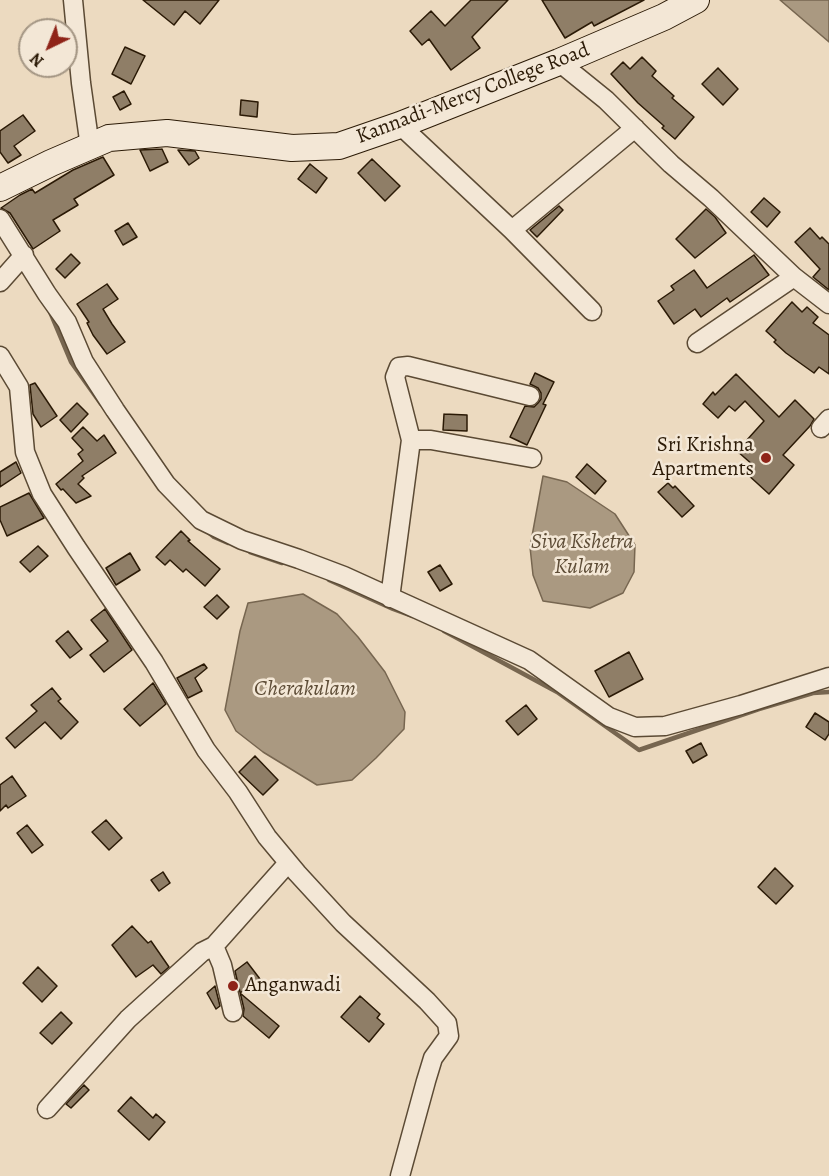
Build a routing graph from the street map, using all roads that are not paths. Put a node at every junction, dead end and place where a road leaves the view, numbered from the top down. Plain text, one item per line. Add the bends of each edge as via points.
1 (74, 0) edge
2 (696, 0) edge
3 (559, 62) junction
4 (400, 125) junction
5 (635, 128) junction
6 (90, 147) junction
7 (0, 188) edge
8 (0, 219) edge
9 (512, 230) junction
10 (18, 261) junction
11 (794, 278) junction
12 (0, 282) edge
13 (829, 304) edge
14 (592, 311) dead end
15 (697, 343) dead end
16 (0, 356) edge
17 (530, 396) dead end
18 (411, 440) junction
19 (532, 458) dead end
20 (390, 597) junction
21 (829, 677) edge
22 (288, 863) junction
23 (214, 946) junction
24 (233, 1012) dead end
25 (47, 1109) dead end
26 (400, 1176) edge

1 - 6 street
2 - 3 main road, Kannadi-Mercy College Road
3 - 4 main road, Kannadi-Mercy College Road
3 - 5 street
4 - 6 main road, Kannadi-Mercy College Road via 339,146 292,148 167,133 110,138
4 - 9 street
5 - 9 street
5 - 11 street
6 - 7 main road, Kannadi-Mercy College Road
8 - 10 street
9 - 14 street
10 - 12 street
10 - 20 street via 67,322 84,362 166,484 201,519 242,540 344,576
11 - 13 street
11 - 15 street
16 - 22 street via 18,387 25,452 42,494 154,662 206,750
17 - 18 street via 399,367 395,377
18 - 19 street
18 - 20 street
20 - 21 street via 529,660 609,717 635,727 665,726
22 - 23 street
22 - 26 street via 343,923 447,1023 449,1036 433,1058
23 - 24 street
23 - 25 street via 202,952 128,1019

